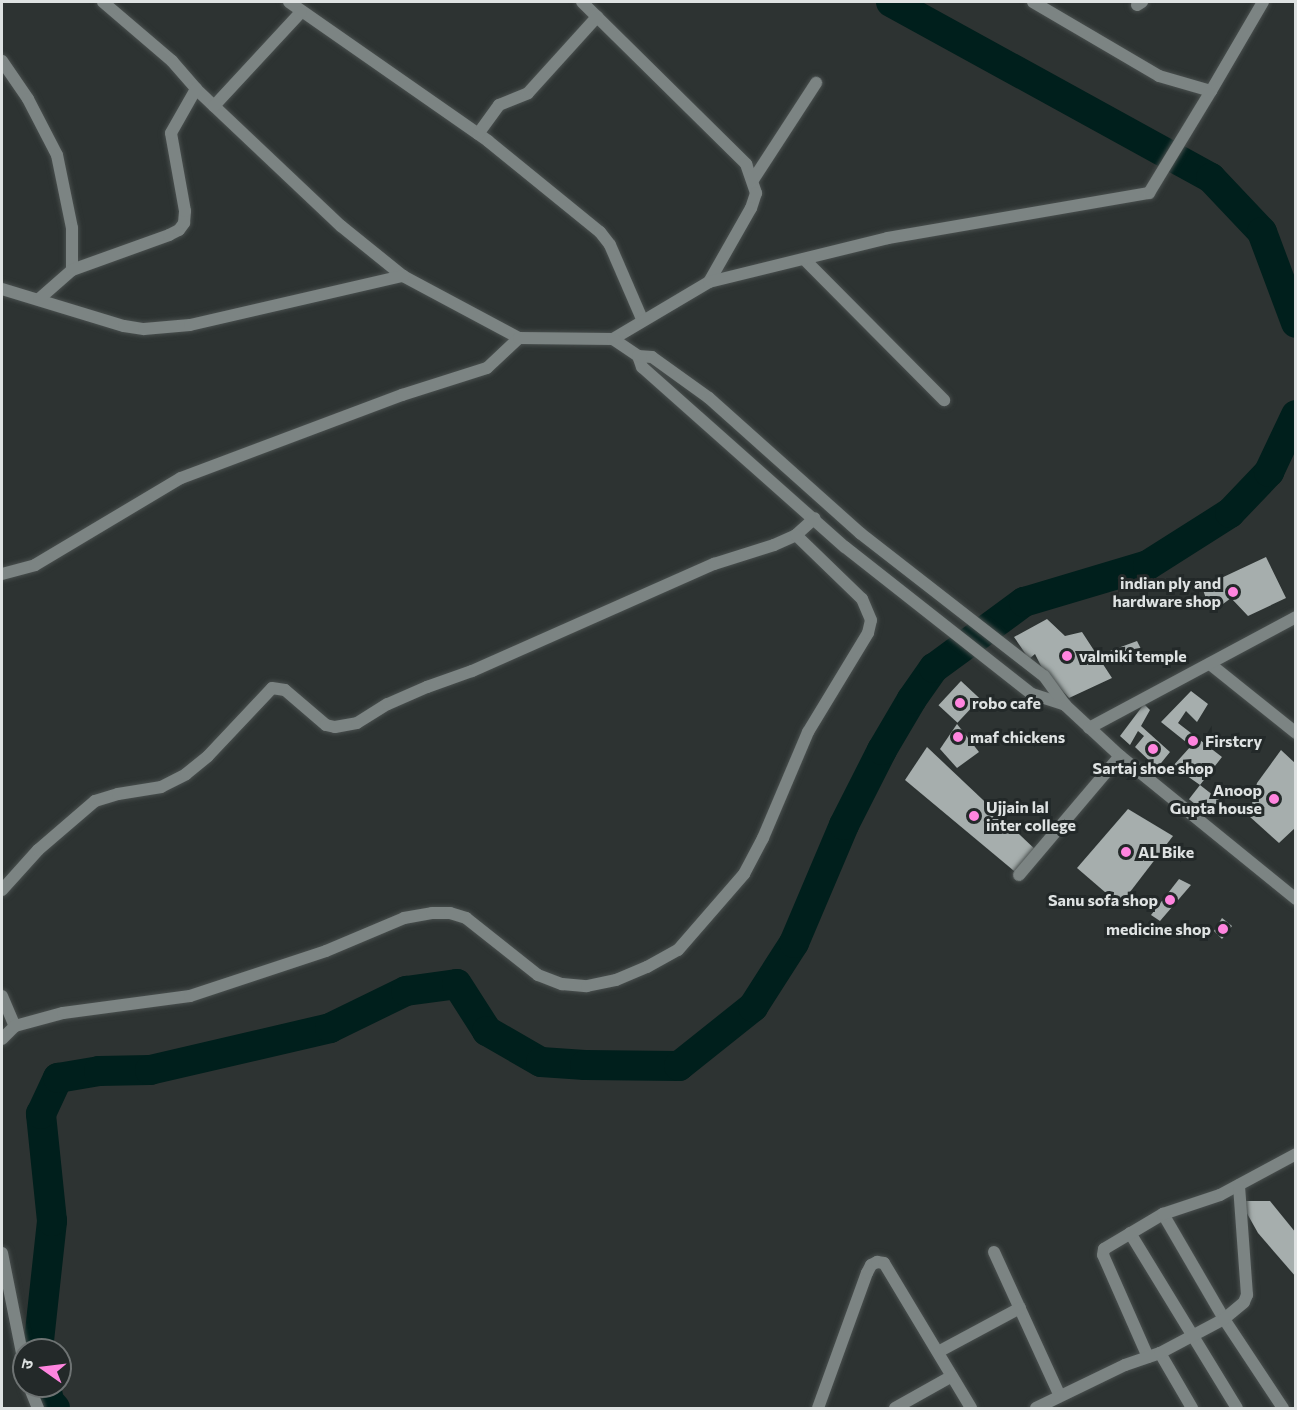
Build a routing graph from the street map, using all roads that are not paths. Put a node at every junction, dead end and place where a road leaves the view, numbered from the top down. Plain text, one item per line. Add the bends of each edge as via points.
1 (103, 2) edge
2 (289, 2) edge
3 (582, 2) edge
4 (1033, 2) edge
5 (1263, 2) edge
6 (301, 12) junction
7 (597, 17) junction
8 (2, 61) edge
9 (816, 83) dead end
10 (196, 88) junction
11 (1211, 92) junction
12 (214, 105) junction
13 (478, 134) junction
14 (753, 180) junction
15 (804, 259) junction
16 (72, 270) junction
17 (403, 276) junction
18 (709, 282) junction
19 (2, 289) edge
20 (39, 299) junction
21 (642, 320) junction
22 (519, 338) junction
23 (613, 339) junction
24 (638, 356) junction
25 (944, 400) dead end
26 (815, 519) junction
27 (796, 535) junction
28 (2, 574) edge
29 (1296, 617) edge
30 (1210, 664) junction
31 (1065, 705) junction
32 (1089, 728) junction
33 (1296, 733) edge
34 (1120, 756) junction
35 (1019, 875) dead end
36 (2, 890) edge
37 (1296, 898) edge
38 (2, 996) edge
39 (15, 1026) junction
40 (2, 1040) edge
41 (1296, 1154) edge
42 (1239, 1185) junction
43 (1163, 1214) junction
44 (1130, 1233) junction
45 (994, 1252) dead end
46 (2, 1253) edge
47 (1020, 1308) junction
48 (1224, 1319) junction
49 (1193, 1336) junction
50 (19, 1338) edge
51 (938, 1352) junction
52 (1154, 1355) junction
53 (952, 1376) junction
54 (1060, 1396) junction
55 (818, 1408) edge
56 (895, 1408) edge
57 (971, 1408) edge
58 (1035, 1408) edge
59 (1192, 1408) edge
60 (1237, 1408) edge
61 (1283, 1408) edge

1 - 10 street via 172,61
2 - 6 street
3 - 7 street
4 - 11 street via 1159,76
5 - 11 street
6 - 12 street
6 - 13 street
7 - 13 street via 528,93 499,105
7 - 14 street via 746,164
8 - 16 street via 28,99 57,155 72,228
9 - 14 street
10 - 12 street
10 - 16 street via 171,133 184,223 169,236
11 - 15 street via 1149,193 888,238
12 - 17 street via 341,226
13 - 21 street via 600,232 610,245
14 - 18 street via 756,193 751,208
15 - 18 street
15 - 25 street
16 - 20 street
17 - 20 street via 190,325 144,329
17 - 22 street
18 - 21 street
19 - 20 street
21 - 23 street
22 - 23 street
22 - 28 street via 487,368 402,395 182,478 35,565
23 - 24 street
24 - 26 street via 642,368
24 - 31 street via 652,357 710,398 860,533 1044,676
26 - 27 street
26 - 31 street via 1032,694
27 - 36 street via 714,564 472,671 427,687 345,727 326,725 285,690 272,687 186,774 161,787 95,801 38,850
27 - 39 street via 862,599 871,620 868,633 808,732 744,874 678,950 616,980 587,986 562,984 538,975 466,918 432,913 404,918 326,951 190,996 63,1013
29 - 30 street
30 - 32 street
30 - 33 street
31 - 32 street
32 - 34 street
34 - 35 street
34 - 37 street
38 - 39 street
39 - 40 street
41 - 42 street
42 - 43 street
42 - 48 street via 1247,1295
43 - 44 street
43 - 48 street
44 - 49 street
44 - 52 street via 1106,1246 1103,1255
45 - 47 street
46 - 50 street
47 - 51 street
47 - 54 street
48 - 49 street
48 - 61 street
49 - 52 street
49 - 60 street
51 - 53 street
51 - 55 street via 884,1263 877,1262 867,1273
52 - 54 street
52 - 59 street
53 - 56 street
53 - 57 street
54 - 58 street

